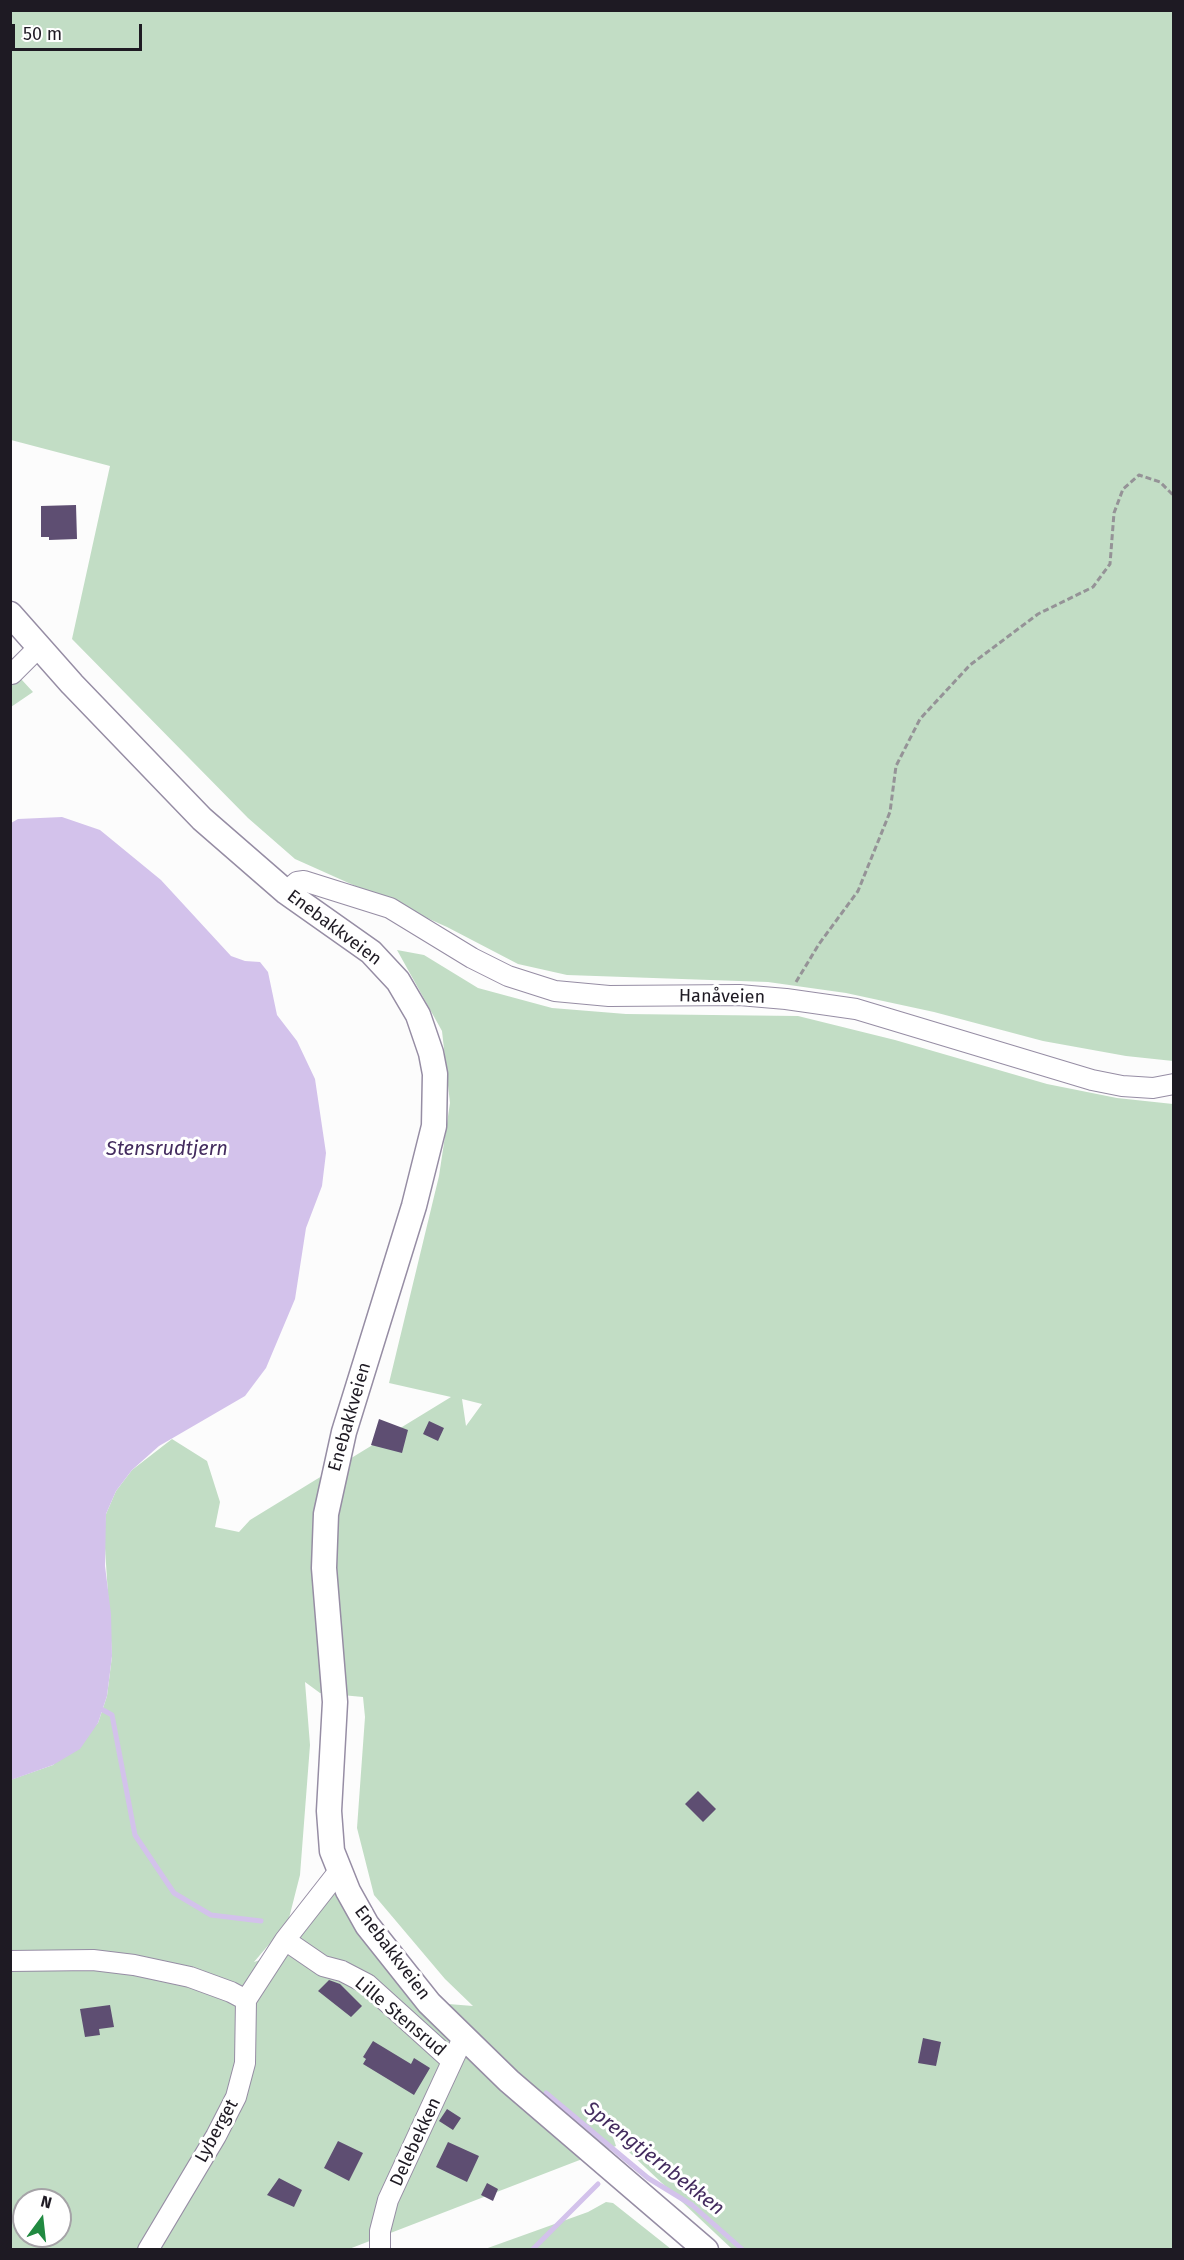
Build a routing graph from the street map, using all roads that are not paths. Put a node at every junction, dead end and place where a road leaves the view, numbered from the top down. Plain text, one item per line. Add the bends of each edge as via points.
1 (10, 614) edge
2 (39, 647) junction
3 (12, 674) edge
4 (286, 892) junction
5 (1173, 1084) edge
6 (339, 1871) junction
7 (285, 1940) junction
8 (10, 1961) edge
9 (246, 2000) junction
10 (463, 2038) junction
11 (451, 2060) junction
12 (148, 2250) edge
13 (380, 2250) edge
14 (706, 2250) edge

1 - 2 main road, Enebakkveien
2 - 3 street
2 - 4 main road, Enebakkveien via 202,819
4 - 5 street, Hanåveien via 304,881 390,908 472,958 508,976 555,991 609,996 739,995 786,999 856,1010 1102,1082 1153,1088
4 - 6 main road, Enebakkveien via 357,940 398,981 418,1014 432,1053 436,1094 425,1165 344,1432 326,1514 325,1589 335,1702 329,1838
6 - 7 street
6 - 10 main road, Enebakkveien via 356,1907 379,1941 413,1985
7 - 9 street
7 - 11 street, Lille Stensrud via 323,1966 367,1984
8 - 9 street via 93,1960 134,1965 190,1977
9 - 12 street, Lyberget via 245,2063 236,2097
10 - 11 street, Delebekken
10 - 14 main road, Enebakkveien
11 - 13 street, Delebekken via 388,2200 380,2231

